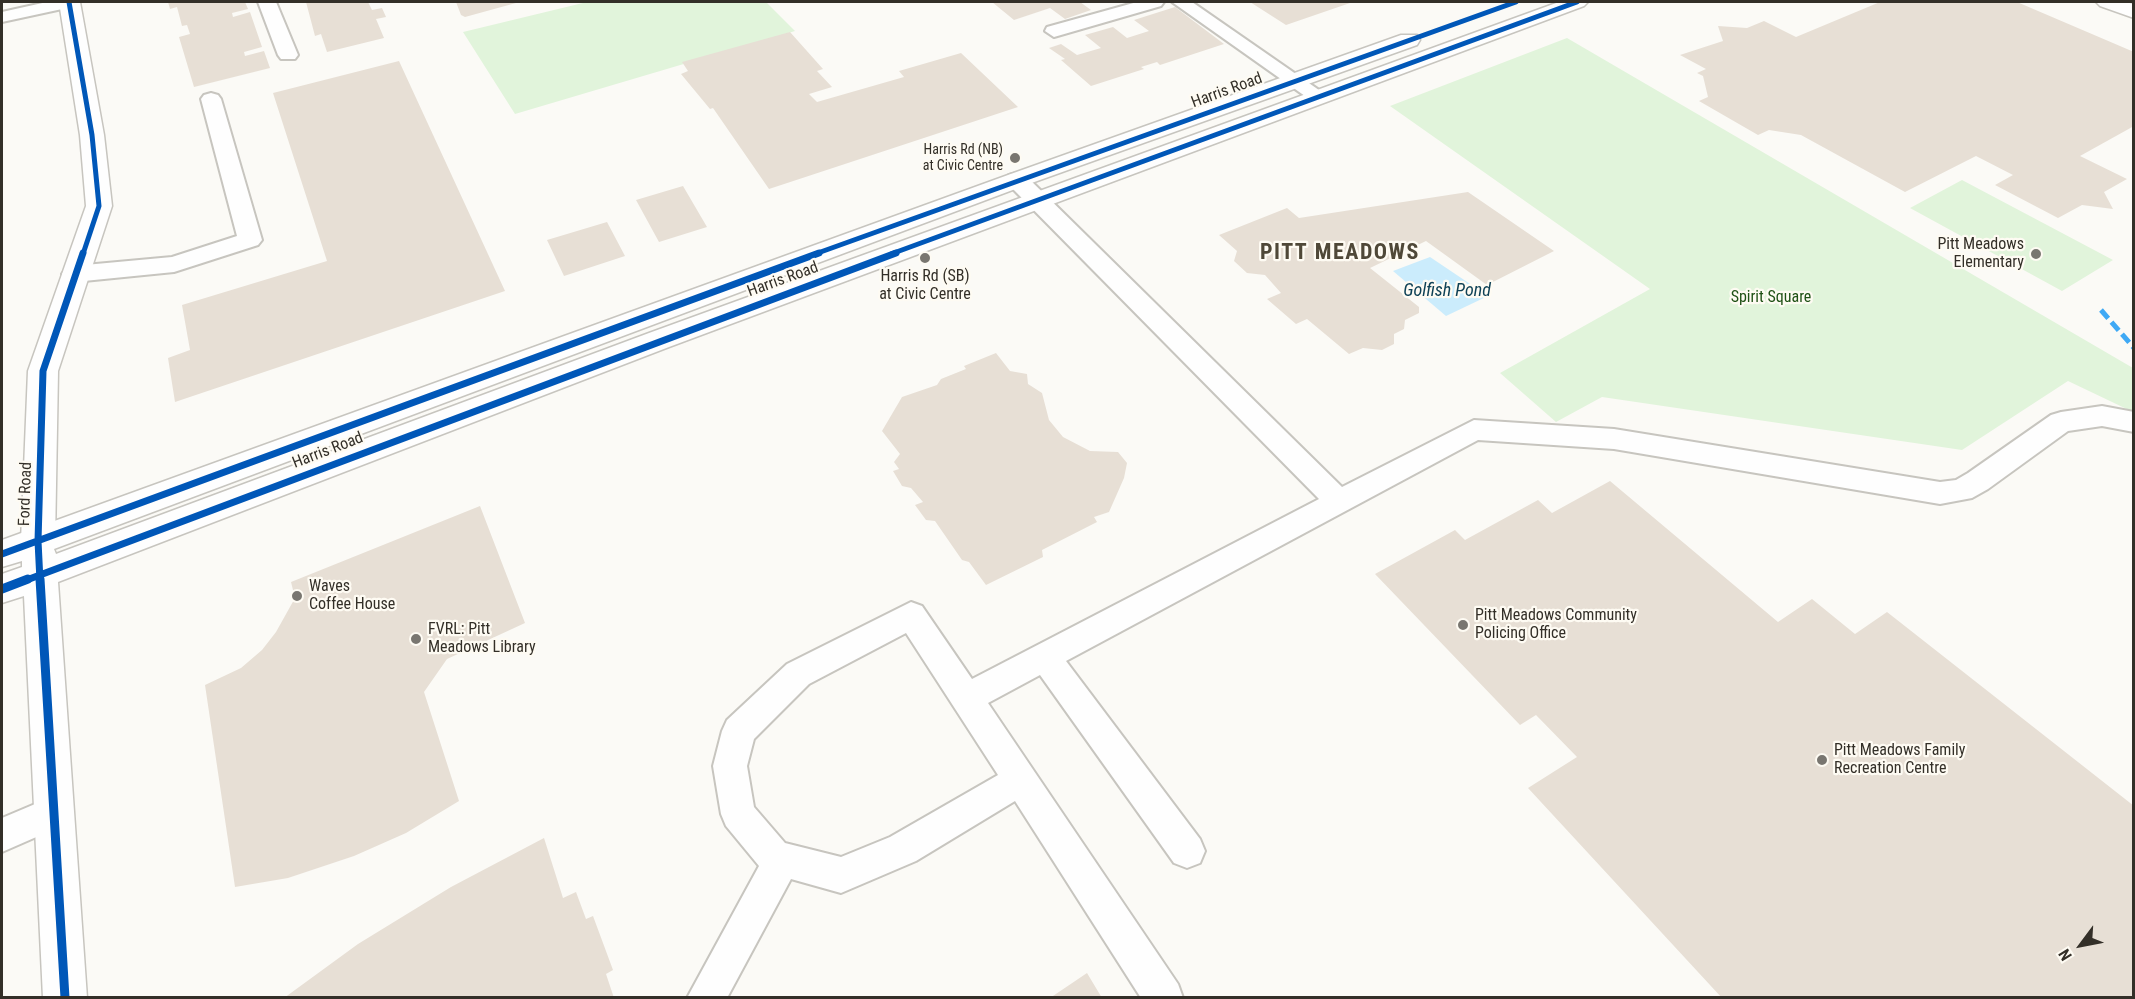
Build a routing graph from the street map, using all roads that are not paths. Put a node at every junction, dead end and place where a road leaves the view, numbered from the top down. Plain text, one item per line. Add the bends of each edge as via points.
1 (70, 2) edge
2 (267, 2) edge
3 (1155, 2) edge
4 (1181, 2) edge
5 (1516, 2) edge
6 (1577, 2) edge
7 (2107, 2) edge
8 (2133, 12) edge
9 (2, 17) edge
10 (1054, 31) dead end
11 (288, 55) dead end
12 (1294, 81) junction
13 (1318, 97) junction
14 (212, 99) dead end
15 (1027, 190) junction
16 (74, 274) junction
17 (2133, 422) edge
18 (1339, 501) junction
19 (2, 554) edge
20 (40, 558) junction
21 (2, 589) edge
22 (1045, 657) junction
23 (966, 698) junction
24 (1020, 780) junction
25 (54, 812) junction
26 (2, 835) edge
27 (1187, 851) dead end
28 (782, 859) junction
29 (65, 998) edge
30 (706, 998) edge
31 (1164, 998) edge

1 - 9 lane
1 - 16 main road, Ford Road via 92,135 99,206
2 - 11 lane
3 - 10 lane
4 - 12 lane
5 - 12 main road, Harris Road
6 - 13 main road, Harris Road
7 - 8 main road
12 - 13 lane
12 - 15 main road, Harris Road
13 - 15 main road, Harris Road
14 - 16 lane via 250,240 174,264
15 - 18 lane
15 - 20 main road, Harris Road
16 - 20 main road, Ford Road via 43,371
17 - 18 lane via 2102,416 2061,422 1978,481 1962,490 1940,493 1614,438 1474,430
18 - 22 lane
19 - 20 main road, Harris Road
20 - 21 main road, Harris Road
20 - 25 main road, Ford Road
22 - 23 lane
22 - 27 lane
23 - 24 lane
23 - 28 lane via 911,615 798,674 740,731 730,766 738,814 774,857
24 - 28 lane via 903,849 841,875
24 - 31 lane
25 - 26 lane
25 - 29 main road, Ford Road
28 - 30 lane

